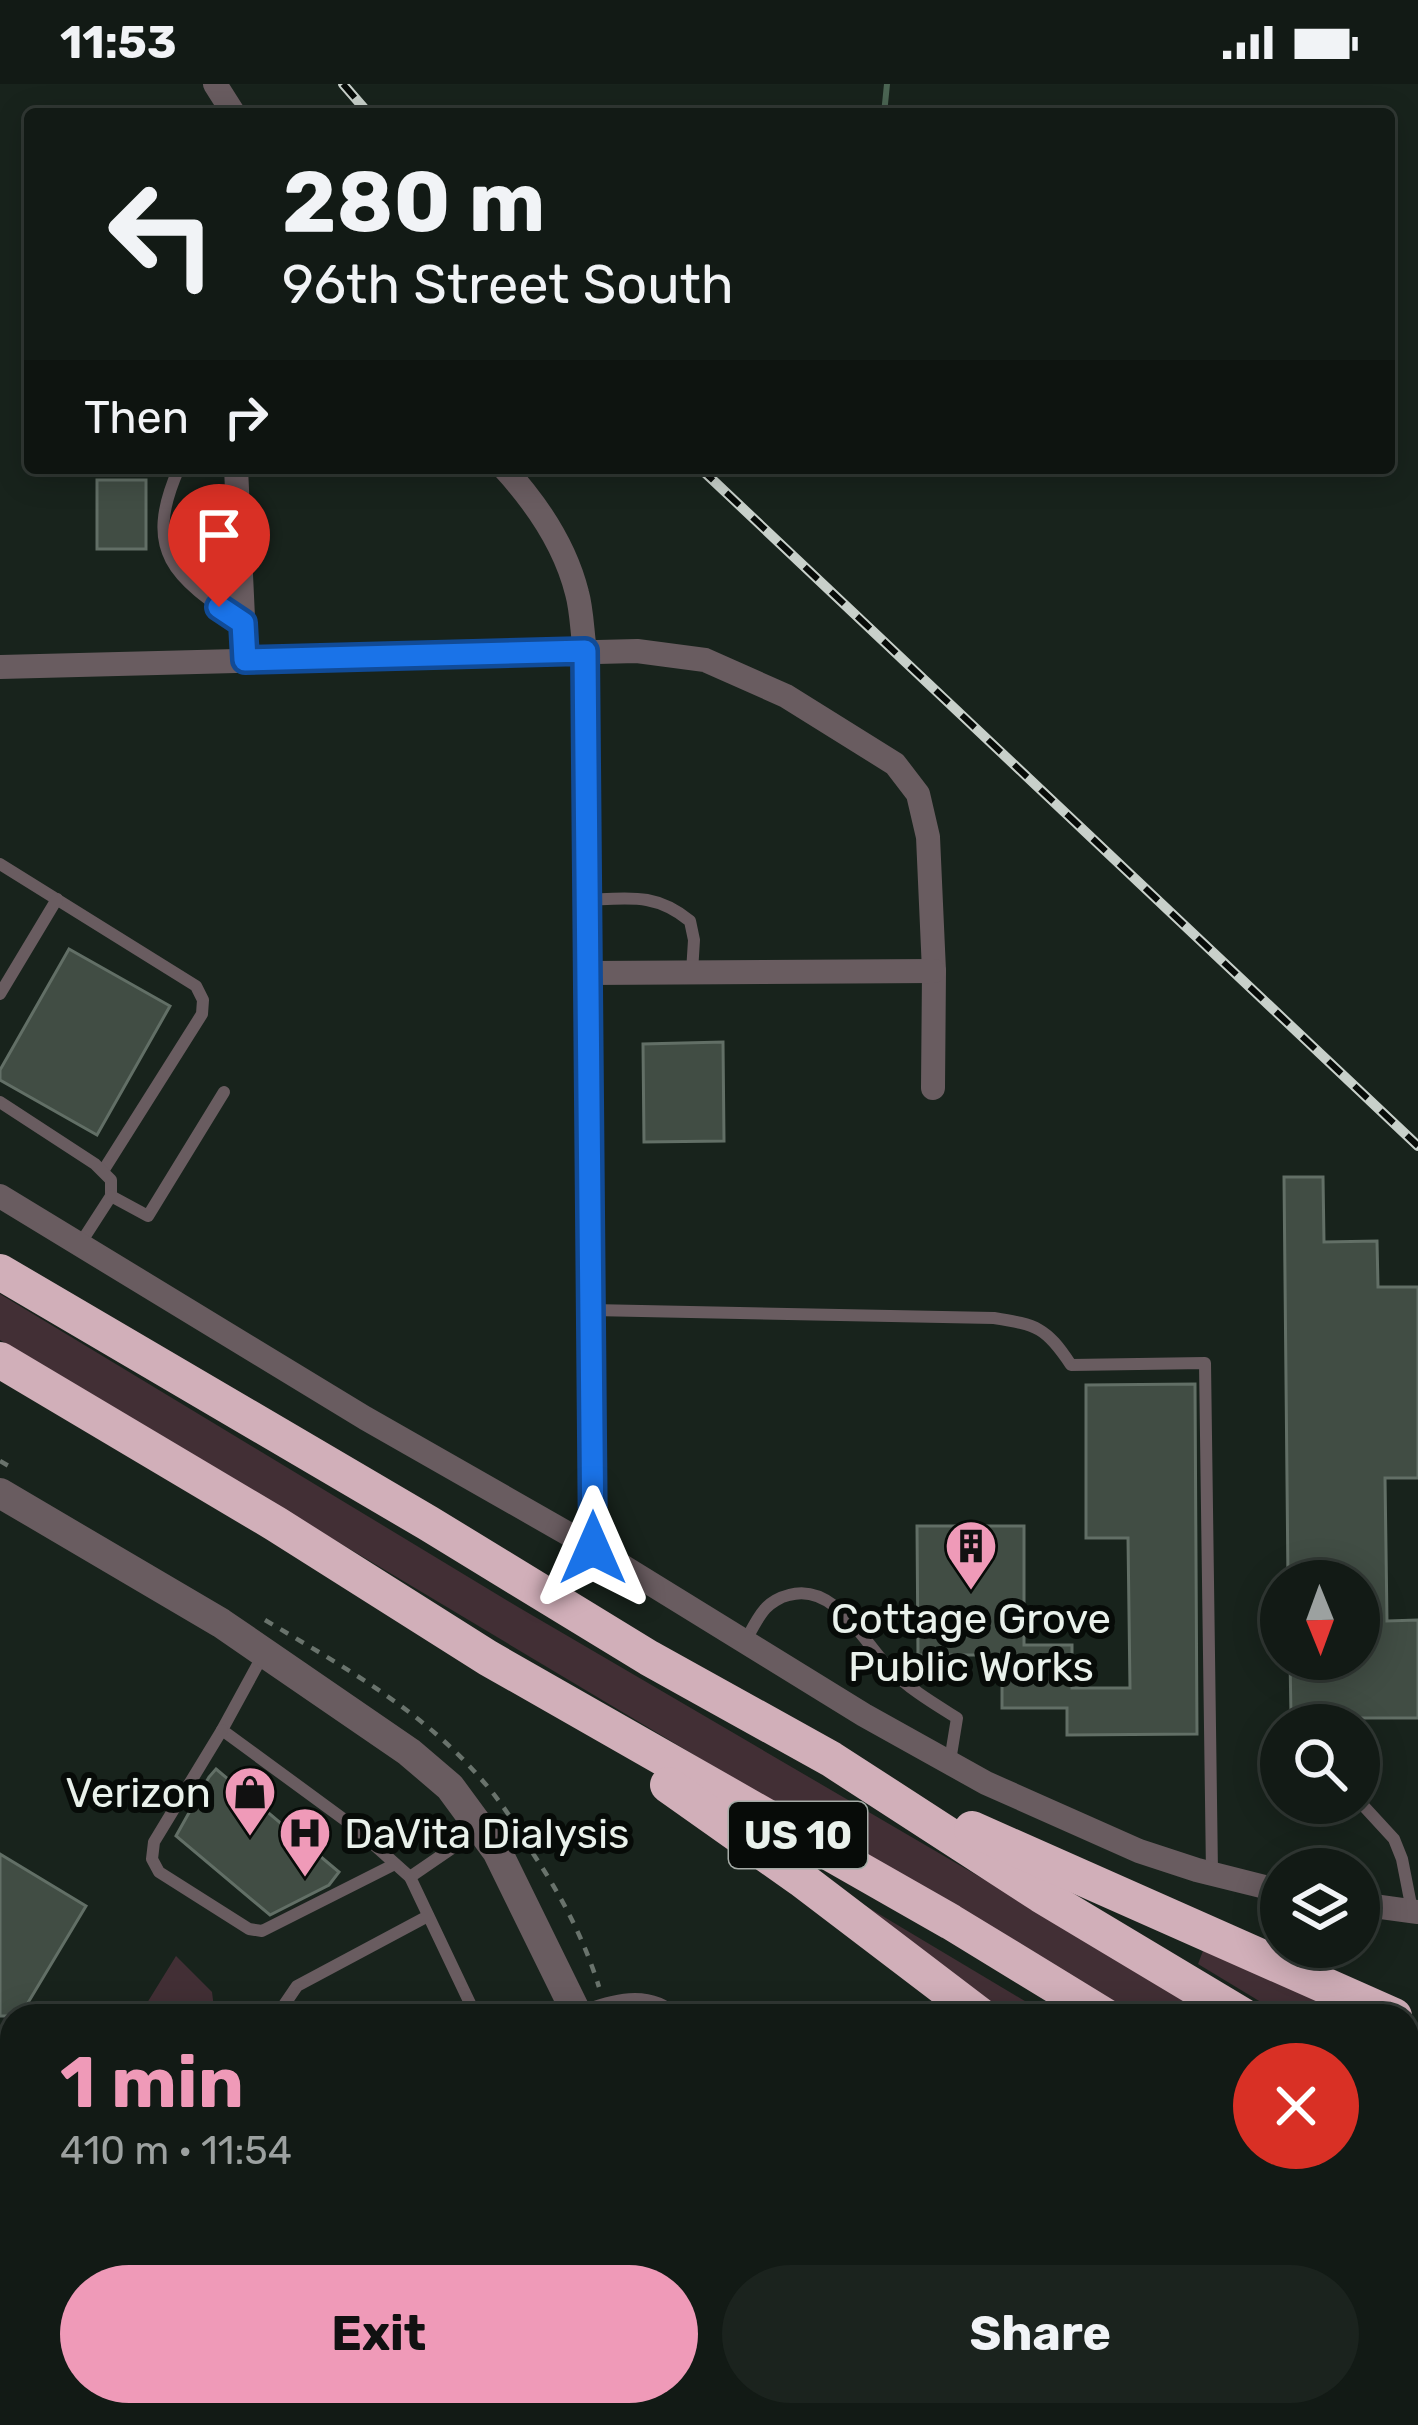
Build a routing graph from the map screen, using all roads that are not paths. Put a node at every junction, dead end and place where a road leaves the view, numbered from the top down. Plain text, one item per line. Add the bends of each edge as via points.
1 (176, 474) edge
2 (236, 474) edge
3 (509, 474) edge
4 (243, 623) junction
5 (585, 651) junction
6 (245, 660) junction
7 (0, 667) edge
8 (2, 870) edge
9 (57, 899) junction
10 (589, 900) junction
11 (934, 970) junction
12 (692, 972) junction
13 (590, 973) junction
14 (0, 994) edge
15 (933, 1088) dead end
16 (224, 1092) dead end
17 (0, 1102) edge
18 (103, 1172) junction
19 (0, 1196) edge
20 (111, 1196) junction
21 (80, 1244) junction
22 (0, 1272) edge
23 (592, 1310) junction
24 (0, 1360) edge
25 (0, 1493) edge
26 (593, 1548) junction
27 (745, 1642) junction
28 (264, 1653) junction
29 (488, 1658) junction
30 (222, 1730) junction
31 (950, 1762) junction
32 (916, 1814) junction
33 (1380, 1824) edge
34 (480, 1829) junction
35 (395, 1864) junction
36 (1212, 1873) junction
37 (410, 1877) junction
38 (1260, 1886) edge
39 (1380, 1907) edge
40 (1415, 1912) edge
41 (428, 1916) junction
42 (285, 2004) edge
43 (470, 2004) edge
44 (572, 2004) edge
45 (600, 2004) edge
46 (662, 2004) edge
47 (965, 2004) edge
48 (1085, 2004) edge
49 (1224, 2004) edge
50 (1367, 2004) edge

1 - 4 lane via 161,538 195,591
2 - 4 street
3 - 5 street via 557,541 578,594
4 - 6 street
5 - 6 street
5 - 10 street
5 - 11 street via 705,660 786,696 896,764 918,794 928,837
6 - 7 street
8 - 9 lane
9 - 14 lane
9 - 18 lane via 196,986 202,1000 202,1014
10 - 12 lane via 641,898 677,910 690,922
10 - 13 street
11 - 12 street
11 - 15 street
12 - 13 street
13 - 23 street
16 - 20 lane via 148,1216
17 - 18 lane
18 - 20 lane
19 - 21 street
20 - 21 lane
21 - 26 street
22 - 32 highway, US 10
23 - 26 street
23 - 36 lane via 994,1318 1035,1325 1071,1365 1204,1363
24 - 29 highway, US 10
25 - 28 street
26 - 27 street
27 - 31 street
27 - 31 lane via 776,1600 795,1593 824,1598 890,1669 957,1718
28 - 30 lane
28 - 34 street via 409,1752 450,1787
29 - 47 highway
29 - 48 highway, US 10
30 - 35 lane
30 - 35 lane via 154,1842 159,1872 256,1931
31 - 36 street via 1139,1850
32 - 49 highway, US 10
32 - 50 highway via 958,1823
33 - 40 lane via 1402,1859
34 - 37 lane
34 - 44 street
35 - 37 lane
36 - 38 street
37 - 41 lane
39 - 40 street
41 - 42 lane via 297,1986
41 - 43 lane
45 - 46 lane

